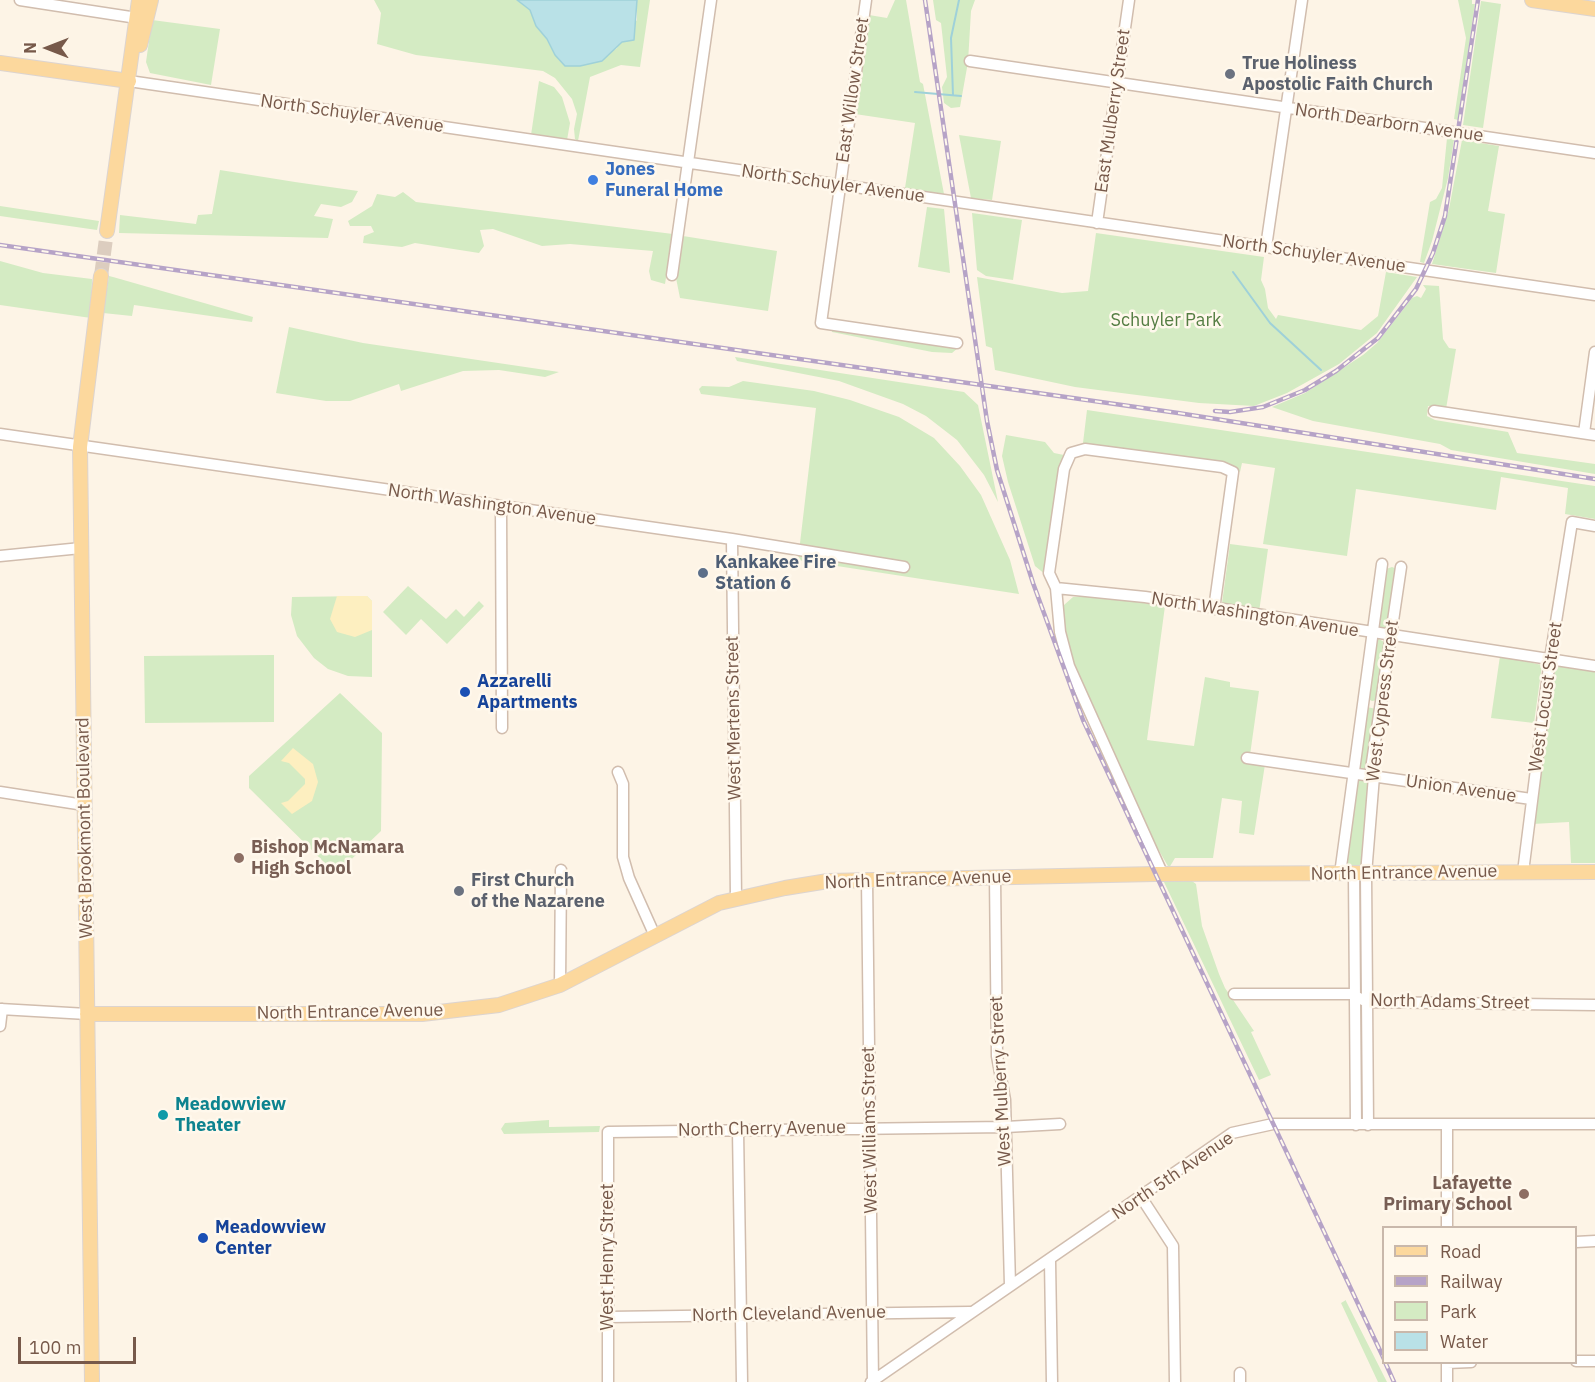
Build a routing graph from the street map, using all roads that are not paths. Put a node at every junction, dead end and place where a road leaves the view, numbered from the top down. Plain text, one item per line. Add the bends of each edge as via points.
1 (20, 0) edge
2 (139, 0) edge
3 (151, 0) edge
4 (711, 0) edge
5 (866, 0) edge
6 (1129, 0) edge
7 (1302, 0) edge
8 (1532, 0) edge
9 (1595, 9) edge
10 (137, 18) junction
11 (970, 61) dead end
12 (0, 63) edge
13 (129, 81) junction
14 (1117, 83) junction
15 (1286, 108) junction
16 (1595, 153) edge
17 (688, 163) junction
18 (839, 185) junction
19 (1097, 223) junction
20 (107, 231) tunnel mouth
21 (1266, 247) junction
22 (672, 275) dead end
23 (101, 276) tunnel mouth
24 (1595, 295) edge
25 (957, 343) dead end
26 (1595, 352) edge
27 (1434, 411) dead end
28 (0, 434) edge
29 (1590, 434) edge
30 (80, 447) junction
31 (501, 506) junction
32 (1595, 526) edge
33 (732, 539) junction
34 (81, 548) junction
35 (0, 556) edge
36 (1383, 564) dead end
37 (904, 567) dead end
38 (1401, 567) dead end
39 (1056, 588) junction
40 (1214, 609) junction
41 (1373, 633) junction
42 (1391, 636) junction
43 (1550, 659) junction
44 (1595, 666) edge
45 (502, 728) dead end
46 (1247, 758) dead end
47 (618, 771) dead end
48 (1354, 773) junction
49 (1374, 776) junction
50 (0, 792) edge
51 (1531, 799) junction
52 (84, 805) junction
53 (561, 870) dead end
54 (1523, 872) junction
55 (1595, 872) edge
56 (1353, 874) junction
57 (1163, 875) junction
58 (995, 877) junction
59 (867, 879) junction
60 (736, 898) junction
61 (655, 936) junction
62 (560, 985) junction
63 (1234, 994) dead end
64 (1356, 998) junction
65 (1367, 1002) junction
66 (1595, 1005) edge
67 (1, 1009) edge
68 (87, 1014) junction
69 (0, 1026) edge
70 (1060, 1124) dead end
71 (1447, 1124) junction
72 (1595, 1124) edge
73 (1356, 1125) junction
74 (1368, 1125) junction
75 (1005, 1127) junction
76 (871, 1128) junction
77 (738, 1130) junction
78 (608, 1132) joint
79 (1141, 1197) junction
80 (1447, 1226) edge
81 (1595, 1241) edge
82 (1577, 1242) edge
83 (1050, 1261) junction
84 (1010, 1285) junction
85 (970, 1312) junction
86 (872, 1313) junction
87 (741, 1314) junction
88 (609, 1317) junction
89 (1577, 1361) edge
90 (1595, 1361) edge
91 (1447, 1364) edge
92 (92, 1382) edge
93 (608, 1382) edge
94 (742, 1382) edge
95 (873, 1382) edge
96 (1052, 1382) edge
97 (1175, 1382) edge
98 (1447, 1382) edge

1 - 10 street
2 - 10 main road
3 - 13 main road
4 - 17 street
5 - 18 street, East Willow Street
6 - 14 street, East Mulberry Street
7 - 15 street
8 - 9 main road
10 - 13 main road
11 - 14 street, North Dearborn Avenue
12 - 13 main road, North Schuyler Avenue
13 - 17 street, North Schuyler Avenue
13 - 20 main road
14 - 15 street, North Dearborn Avenue
14 - 19 street, East Mulberry Street
15 - 16 street, North Dearborn Avenue
15 - 21 street
17 - 18 street, North Schuyler Avenue
17 - 22 street
18 - 19 street, North Schuyler Avenue
18 - 25 street, East Willow Street via 821,323
19 - 21 street, North Schuyler Avenue
21 - 24 street, North Schuyler Avenue
23 - 30 main road, West Brookmont Boulevard
26 - 29 street
27 - 29 street
28 - 30 street, North Washington Avenue
30 - 31 street, North Washington Avenue
30 - 34 main road, West Brookmont Boulevard
31 - 33 street, North Washington Avenue
31 - 45 street
32 - 43 street, West Locust Street via 1572,522
33 - 37 street, North Washington Avenue
33 - 60 street, West Mertens Street
34 - 35 street
34 - 52 main road, West Brookmont Boulevard
36 - 41 street, West Cypress Street
38 - 42 street, West Cypress Street
39 - 40 street, North Washington Avenue
39 - 40 street via 1049,573 1068,456 1085,449 1222,467 1233,472
39 - 57 street via 1060,632 1069,666
40 - 41 street, North Washington Avenue
41 - 42 street, North Washington Avenue
41 - 48 street, West Cypress Street
42 - 43 street, North Washington Avenue
42 - 49 street, West Cypress Street via 1371,769
43 - 44 street, North Washington Avenue
43 - 51 street, West Locust Street
46 - 48 street, Union Avenue
47 - 61 street via 623,784 623,857
48 - 49 street, Union Avenue
48 - 56 street, West Cypress Street
49 - 51 street, Union Avenue
49 - 56 street, West Cypress Street
50 - 52 street
51 - 54 street, West Locust Street
52 - 68 main road, West Brookmont Boulevard
53 - 62 street
54 - 55 main road, North Entrance Avenue
54 - 56 main road, North Entrance Avenue
56 - 57 main road, North Entrance Avenue
56 - 64 street, West Cypress Street
56 - 65 street, West Cypress Street
57 - 58 main road, North Entrance Avenue
58 - 59 main road, North Entrance Avenue
58 - 75 street, West Mulberry Street via 997,1056 1005,1100
59 - 60 main road, North Entrance Avenue via 828,881
59 - 76 street, West Williams Street
60 - 61 main road, North Entrance Avenue via 718,903
61 - 62 main road, North Entrance Avenue
62 - 68 main road, North Entrance Avenue via 499,1005 422,1014
63 - 64 street, North Adams Street via 1351,994
64 - 65 street, North Adams Street
64 - 73 street, West Cypress Street
65 - 66 street, North Adams Street
65 - 74 street, West Cypress Street
67 - 68 street
67 - 69 street
68 - 92 main road, West Brookmont Boulevard
70 - 75 street, North Cherry Avenue
71 - 72 street, North 5th Avenue
71 - 74 street, North 5th Avenue
71 - 80 street
73 - 74 street, North 5th Avenue
73 - 79 street, North 5th Avenue via 1273,1124 1232,1133
75 - 76 street, North Cherry Avenue
75 - 84 street, West Mulberry Street
76 - 77 street, North Cherry Avenue
76 - 86 street, West Williams Street
77 - 78 street, North Cherry Avenue
77 - 87 street
78 - 88 street, West Henry Street
79 - 83 street, North 5th Avenue
79 - 97 street via 1173,1246
81 - 82 street
83 - 84 street, North 5th Avenue
83 - 96 street
84 - 85 street, North 5th Avenue
85 - 86 street, North Cleveland Avenue
85 - 95 street, North 5th Avenue
86 - 87 street, North Cleveland Avenue
86 - 95 street, West Williams Street
87 - 88 street, North Cleveland Avenue
87 - 94 street
88 - 93 street, West Henry Street
89 - 90 street
91 - 98 street

